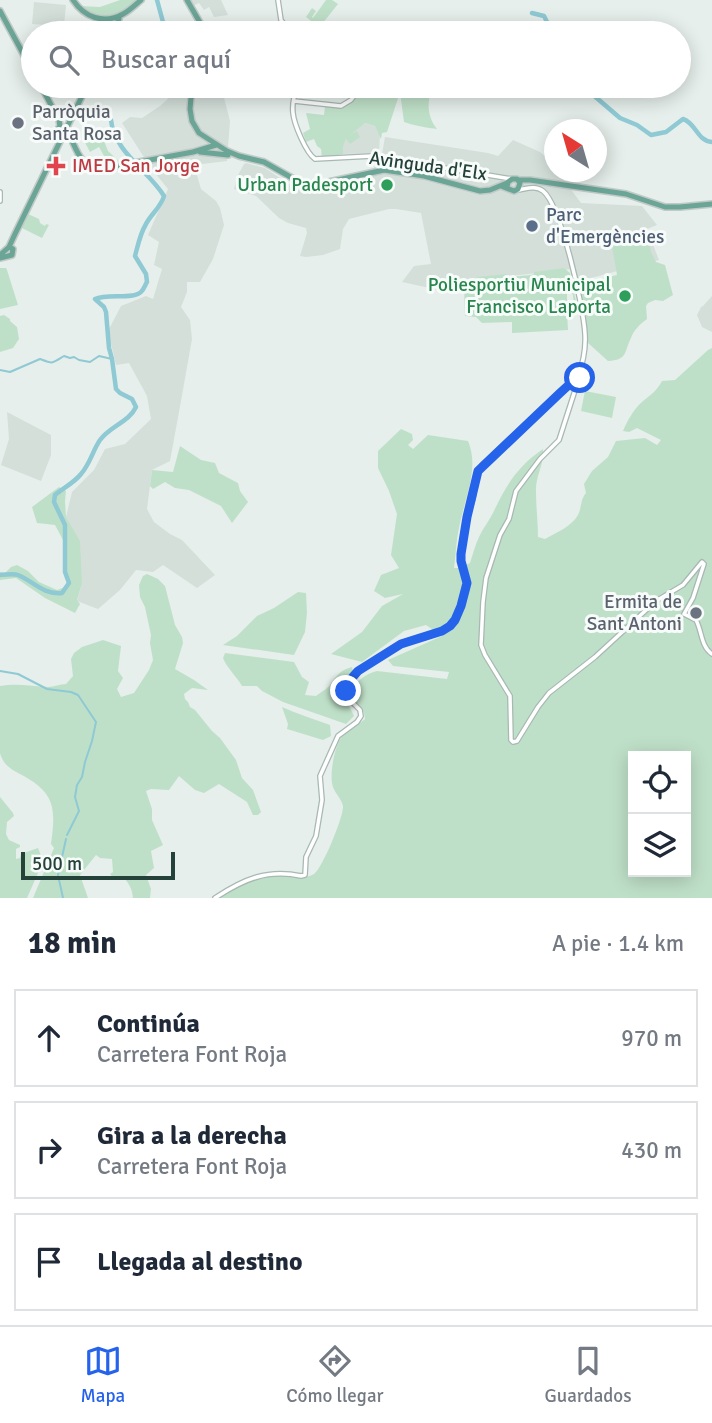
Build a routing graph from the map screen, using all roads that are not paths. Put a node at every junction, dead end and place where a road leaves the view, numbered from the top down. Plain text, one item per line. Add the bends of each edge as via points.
1 (73, 0) edge
2 (141, 0) edge
3 (187, 0) edge
4 (278, 0) edge
5 (0, 11) edge
6 (119, 16) junction
7 (118, 21) edge
8 (199, 21) edge
9 (282, 21) edge
10 (21, 50) edge
11 (48, 98) edge
12 (81, 98) edge
13 (192, 98) edge
14 (294, 98) edge
15 (353, 98) edge
16 (294, 101) junction
17 (63, 129) junction
18 (59, 144) junction
19 (73, 144) junction
20 (214, 147) junction
21 (514, 184) junction
22 (0, 192) edge
23 (0, 201) edge
24 (712, 204) edge
25 (5, 252) edge
26 (577, 380) junction
27 (712, 654) edge
28 (215, 898) edge

1 - 6 main road via 92,17
2 - 6 main road
3 - 8 main road
4 - 9 street
5 - 10 main road
6 - 7 main road
11 - 17 main road
12 - 17 main road
13 - 20 main road via 192,121
14 - 16 street
15 - 16 street via 341,106
16 - 21 street, Avinguda d'Elx via 293,114 310,156 317,160 372,156
17 - 18 main road
17 - 19 main road
18 - 19 main road via 66,137
18 - 25 main road
19 - 20 main road via 94,169
20 - 21 main road via 264,162 308,185 387,170 480,191
21 - 24 main road via 528,180 626,194 665,207
21 - 26 street via 541,190 565,237 584,328 584,357
22 - 23 street
26 - 27 street via 559,440 516,491 486,578 481,645 511,697 512,741 517,741 549,693 656,601 683,585 703,562 695,594 684,613 696,620
26 - 28 street via 478,471 461,554 467,583 452,623 438,633 401,644 358,671 347,686 346,694 361,716 338,736 320,776 316,838 305,874 261,875

